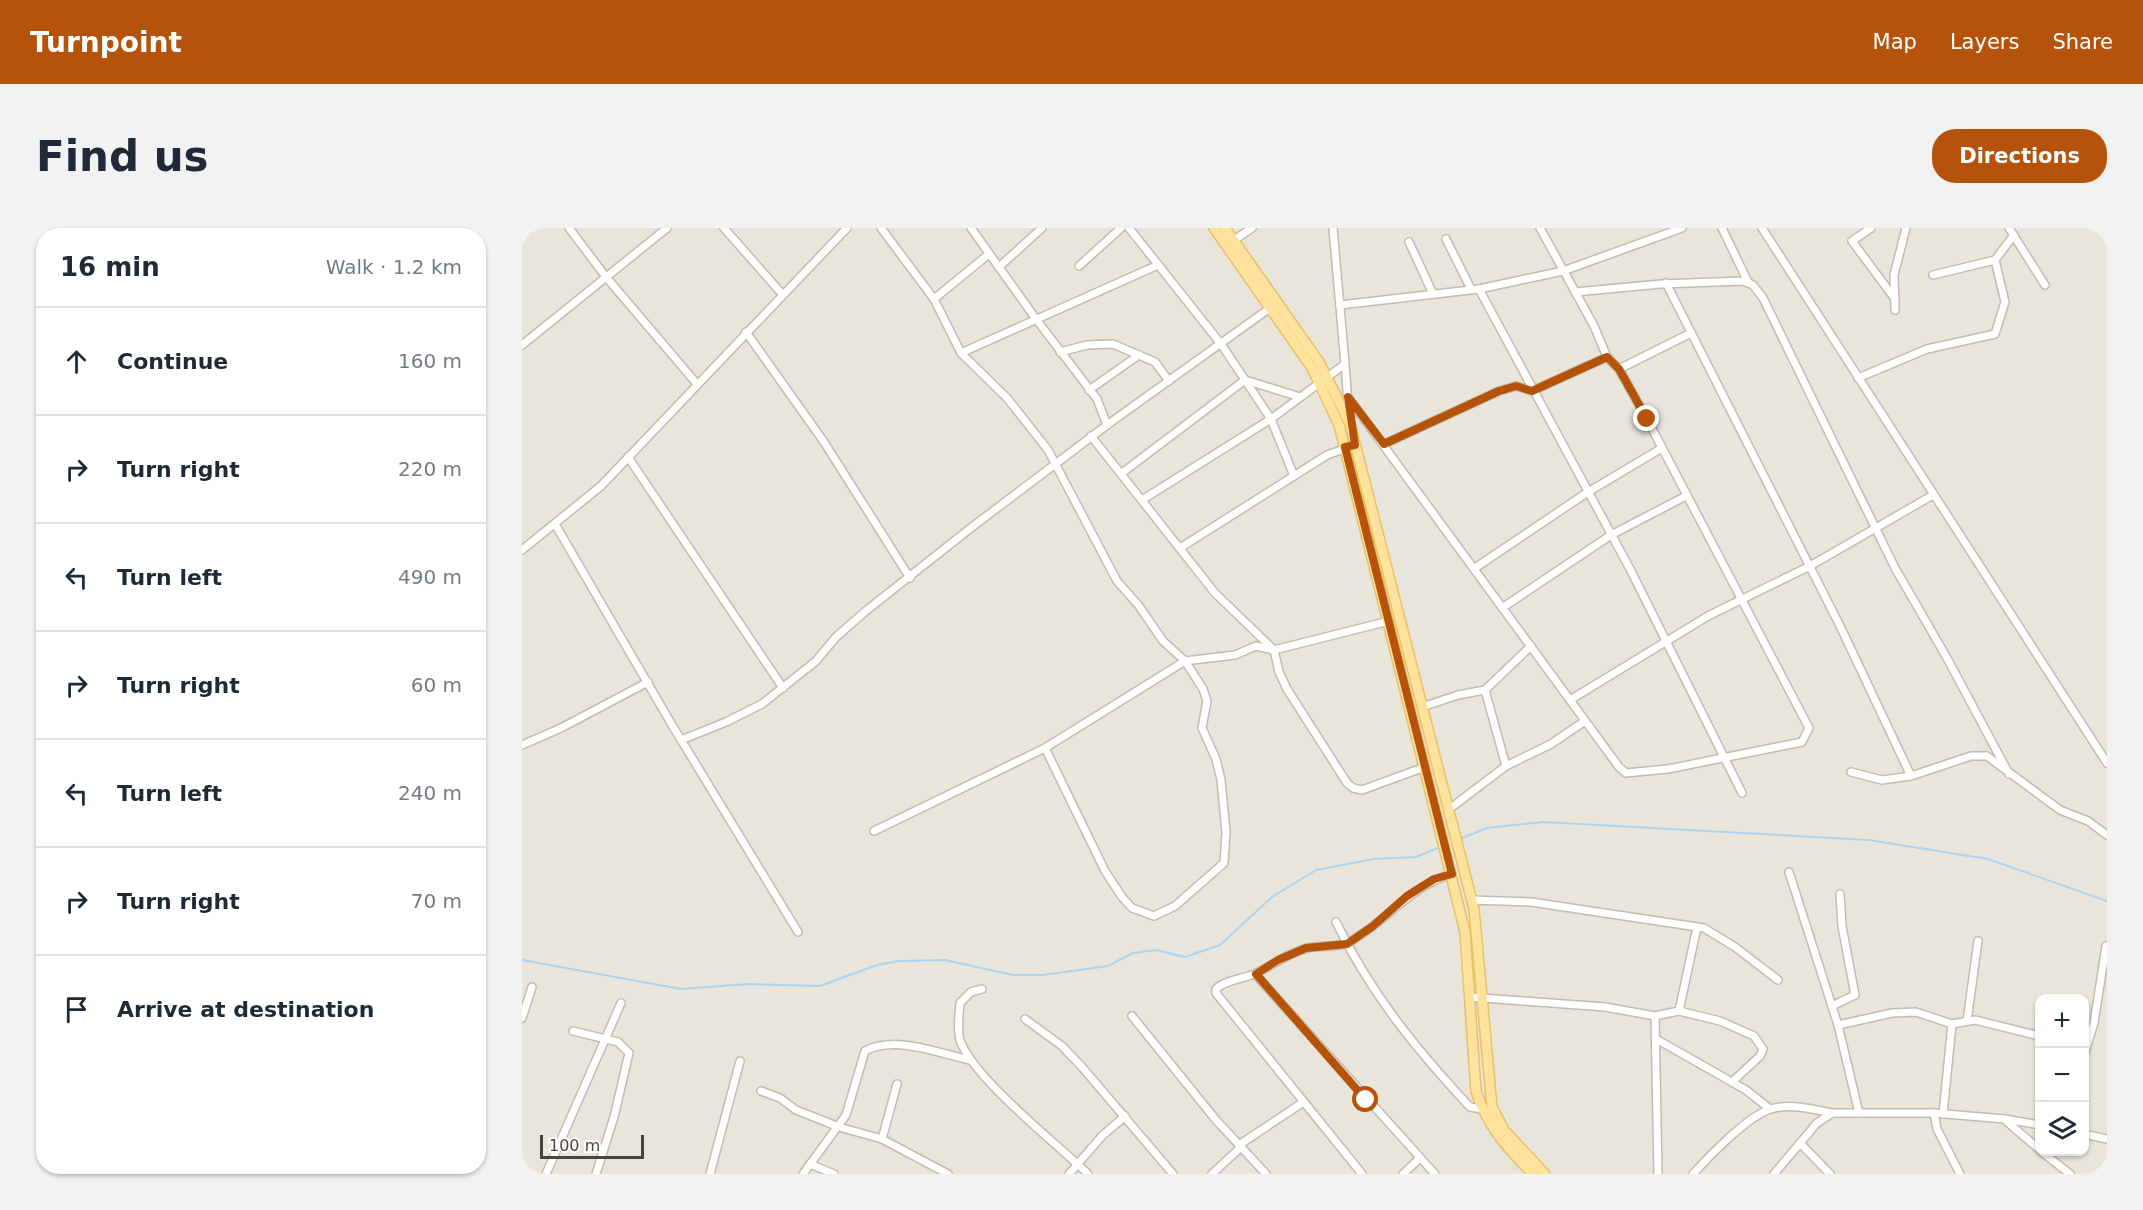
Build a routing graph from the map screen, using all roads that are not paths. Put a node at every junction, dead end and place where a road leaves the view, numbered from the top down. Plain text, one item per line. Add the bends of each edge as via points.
1 (569, 228) edge
2 (667, 228) edge
3 (724, 228) edge
4 (847, 228) edge
5 (881, 228) edge
6 (971, 228) edge
7 (1042, 228) edge
8 (1120, 228) edge
9 (1129, 228) edge
10 (1214, 228) edge
11 (1225, 228) edge
12 (1252, 228) edge
13 (1333, 228) edge
14 (1540, 228) edge
15 (1682, 228) edge
16 (1722, 228) edge
17 (1762, 228) edge
18 (1871, 228) edge
19 (1906, 228) edge
20 (2009, 228) edge
21 (2014, 235) junction
22 (1446, 239) dead end
23 (1234, 240) junction
24 (1409, 242) dead end
25 (989, 254) junction
26 (1995, 260) junction
27 (1158, 265) junction
28 (1079, 266) dead end
29 (999, 267) junction
30 (1563, 271) junction
31 (1933, 274) dead end
32 (606, 277) junction
33 (1666, 283) junction
34 (1748, 283) junction
35 (2045, 285) dead end
36 (1471, 289) junction
37 (1479, 290) junction
38 (1575, 292) junction
39 (782, 294) junction
40 (1433, 294) junction
41 (934, 299) junction
42 (1895, 299) junction
43 (1340, 305) junction
44 (1270, 308) junction
45 (1895, 310) dead end
46 (1036, 319) junction
47 (746, 332) junction
48 (1691, 333) junction
49 (1221, 344) junction
50 (522, 345) edge
51 (1060, 352) junction
52 (961, 353) junction
53 (1139, 355) junction
54 (1607, 357) junction
55 (1345, 364) junction
56 (1619, 369) junction
57 (1328, 376) junction
58 (1858, 378) junction
59 (1169, 381) junction
60 (1245, 381) junction
61 (1320, 383) junction
62 (697, 384) junction
63 (1089, 390) junction
64 (1532, 391) junction
65 (1300, 397) junction
66 (1348, 397) junction
67 (1271, 419) junction
68 (1107, 424) junction
69 (1350, 424) junction
70 (1091, 436) junction
71 (1384, 444) junction
72 (1355, 445) junction
73 (1345, 447) junction
74 (1662, 448) junction
75 (628, 457) junction
76 (1057, 465) junction
77 (1122, 473) junction
78 (1294, 476) junction
79 (1588, 492) junction
80 (1934, 495) junction
81 (1686, 496) junction
82 (1142, 500) junction
83 (555, 524) junction
84 (1878, 529) junction
85 (1611, 536) junction
86 (1180, 548) junction
87 (522, 550) edge
88 (1810, 566) junction
89 (1475, 568) junction
90 (910, 578) junction
91 (1740, 599) junction
92 (1502, 609) junction
93 (1389, 621) junction
94 (1667, 642) junction
95 (1531, 646) junction
96 (1274, 650) junction
97 (1185, 661) junction
98 (648, 682) junction
99 (783, 688) junction
100 (1485, 690) junction
101 (1569, 700) junction
102 (1422, 707) junction
103 (1585, 721) junction
104 (681, 740) junction
105 (522, 745) edge
106 (1045, 748) junction
107 (1727, 757) junction
108 (2107, 763) edge
109 (1506, 766) junction
110 (1425, 767) junction
111 (1851, 772) dead end
112 (2009, 774) junction
113 (1911, 776) junction
114 (1742, 793) dead end
115 (1449, 812) junction
116 (874, 831) dead end
117 (2107, 835) edge
118 (1450, 870) junction
119 (1789, 872) dead end
120 (1840, 894) dead end
121 (1471, 900) junction
122 (1336, 922) dead end
123 (1697, 927) junction
124 (798, 932) dead end
125 (1978, 941) dead end
126 (1347, 944) junction
127 (2106, 946) edge
128 (1256, 974) junction
129 (1778, 980) dead end
130 (532, 987) dead end
131 (982, 989) dead end
132 (1470, 997) junction
133 (1482, 997) junction
134 (621, 1003) dead end
135 (1832, 1006) junction
136 (1680, 1011) junction
137 (1132, 1016) dead end
138 (1655, 1016) junction
139 (522, 1018) edge
140 (1025, 1019) dead end
141 (1967, 1021) junction
142 (1952, 1024) junction
143 (1838, 1025) junction
144 (573, 1031) dead end
145 (2035, 1035) edge
146 (2089, 1036) edge
147 (604, 1040) junction
148 (1656, 1040) junction
149 (970, 1060) junction
150 (740, 1061) dead end
151 (1732, 1082) junction
152 (897, 1084) dead end
153 (761, 1091) dead end
154 (1302, 1102) junction
155 (1482, 1109) junction
156 (1770, 1109) junction
157 (1832, 1113) junction
158 (1859, 1113) junction
159 (1934, 1113) junction
160 (1943, 1114) junction
161 (1125, 1116) junction
162 (2005, 1119) junction
163 (2035, 1124) edge
164 (839, 1127) junction
165 (2089, 1135) edge
166 (882, 1139) junction
167 (2107, 1139) edge
168 (1800, 1143) junction
169 (1240, 1146) junction
170 (2035, 1146) edge
171 (2047, 1156) edge
172 (1420, 1158) junction
173 (1077, 1163) junction
174 (810, 1164) junction
175 (546, 1174) edge
176 (596, 1174) edge
177 (710, 1174) edge
178 (803, 1174) edge
179 (834, 1174) edge
180 (948, 1174) edge
181 (1069, 1174) edge
182 (1088, 1174) edge
183 (1173, 1174) edge
184 (1212, 1174) edge
185 (1266, 1174) edge
186 (1362, 1174) edge
187 (1403, 1174) edge
188 (1435, 1174) edge
189 (1533, 1174) edge
190 (1545, 1174) edge
191 (1658, 1174) edge
192 (1693, 1174) edge
193 (1774, 1174) edge
194 (1830, 1174) edge
195 (1960, 1174) edge
196 (2070, 1174) edge

1 - 32 street
2 - 32 street
3 - 39 street
4 - 39 street
5 - 41 street
6 - 25 street
7 - 29 street
8 - 28 street
9 - 27 street
10 - 44 main road
11 - 23 main road
12 - 23 street
13 - 43 street
14 - 30 street
15 - 30 street
16 - 34 street
17 - 58 street
18 - 42 street via 1852,241
19 - 42 street via 1894,275
20 - 21 street
21 - 26 street
21 - 35 street
22 - 36 street
23 - 57 main road
24 - 40 street
25 - 29 street
25 - 41 street
26 - 31 street
26 - 58 street via 2005,302 1995,334 1927,350
27 - 46 street
27 - 49 street
29 - 46 street
30 - 37 street
30 - 38 street
32 - 50 street
32 - 62 street
33 - 34 street
33 - 38 street
33 - 48 street
34 - 84 street via 1763,298
36 - 37 street
36 - 40 street
37 - 64 street
38 - 54 street
39 - 47 street
40 - 43 street
41 - 52 street
42 - 45 street
43 - 55 street
44 - 49 street
44 - 61 main road
46 - 51 street
46 - 52 street
47 - 62 street
47 - 90 street via 824,442
48 - 56 street
48 - 88 street
49 - 59 street
49 - 60 street
51 - 53 street via 1113,344
51 - 63 street
52 - 76 street via 1007,398
53 - 59 street via 1155,362
53 - 63 street
54 - 56 street
54 - 64 street
55 - 57 street
55 - 66 street
56 - 74 street
57 - 61 street
57 - 69 main road
58 - 80 street
59 - 68 street
60 - 65 street
60 - 67 street
60 - 77 street
61 - 65 street
61 - 73 main road
62 - 75 street
63 - 68 street via 1102,407
64 - 71 street via 1516,386 1499,391
64 - 79 street
65 - 67 street
66 - 69 street
66 - 71 street
67 - 78 street
67 - 82 street
68 - 70 street
69 - 72 main road
70 - 76 street
70 - 77 street
71 - 89 street
72 - 73 street
72 - 102 main road
73 - 78 street
73 - 93 main road
74 - 79 street
74 - 81 street
75 - 83 street via 601,486
75 - 99 street
76 - 90 street
76 - 97 street via 1117,581 1163,641
77 - 82 street
78 - 86 street
79 - 85 street
79 - 89 street
80 - 84 street
80 - 108 street
81 - 85 street
81 - 91 street
82 - 86 street
83 - 87 street
83 - 98 street
84 - 88 street
84 - 112 street via 1895,568
85 - 92 street
85 - 94 street
86 - 96 street via 1215,593
88 - 91 street
88 - 113 street
89 - 92 street
90 - 99 street via 843,630 816,661
91 - 94 street
91 - 107 street via 1809,728 1802,742
92 - 95 street
93 - 96 street
93 - 110 main road
94 - 101 street
94 - 107 street
95 - 100 street
95 - 101 street
96 - 97 street via 1256,646 1235,655
96 - 110 street via 1287,689 1353,788 1362,790
97 - 106 street
97 - 106 street via 1207,701 1202,728 1221,780 1226,856 1220,868 1175,906 1154,916 1145,915 1122,897
98 - 104 street
98 - 105 street
99 - 104 street via 762,704
100 - 102 street
100 - 109 street
101 - 103 street
102 - 115 main road
103 - 107 street via 1626,773
103 - 109 street via 1551,744
104 - 124 street
106 - 116 street
107 - 114 street
109 - 115 street
110 - 118 main road
111 - 113 street via 1882,780
112 - 113 street via 1987,756 1971,756
112 - 117 street via 2060,810 2088,821
115 - 121 main road
118 - 126 street via 1407,896
118 - 132 main road via 1465,932
119 - 135 street
120 - 135 street via 1855,995
121 - 123 street via 1531,902
121 - 133 main road via 1478,935
122 - 126 street
123 - 129 street via 1717,934
123 - 136 street
125 - 141 street
126 - 128 street via 1306,948
126 - 155 street via 1416,1049 1470,1107
127 - 146 street
128 - 154 street via 1219,986 1216,993
128 - 172 street
130 - 139 street
131 - 149 street via 971,992 960,1003 960,1039
132 - 133 street
132 - 155 main road via 1474,1074
133 - 138 street via 1605,1007
133 - 190 main road via 1492,1107 1504,1130
134 - 147 street
135 - 143 street
136 - 138 street
136 - 151 street via 1720,1020 1761,1042 1760,1056
137 - 169 street
138 - 148 street
140 - 161 street via 1062,1046
141 - 142 street
141 - 145 street via 1994,1023
142 - 143 street via 1916,1012
142 - 160 street
143 - 158 street
144 - 147 street
147 - 175 street
147 - 176 street via 618,1042 629,1053
148 - 151 street
148 - 191 street
149 - 164 street via 892,1044 875,1046 862,1055 846,1115
149 - 173 street
150 - 177 street
151 - 156 street
152 - 166 street
153 - 164 street
154 - 169 street
154 - 186 street
155 - 189 main road via 1497,1136
156 - 157 street via 1802,1108
156 - 192 street via 1734,1133
157 - 158 street
157 - 168 street
158 - 159 street
159 - 160 street
159 - 195 street via 1937,1129
160 - 162 street
161 - 173 street
161 - 183 street
162 - 163 street
162 - 170 street
164 - 166 street
164 - 174 street
165 - 167 street
166 - 180 street
168 - 193 street
168 - 194 street
169 - 184 street
169 - 185 street
171 - 196 street
172 - 187 street
172 - 188 street
173 - 181 street
173 - 182 street
174 - 178 street
174 - 179 street

